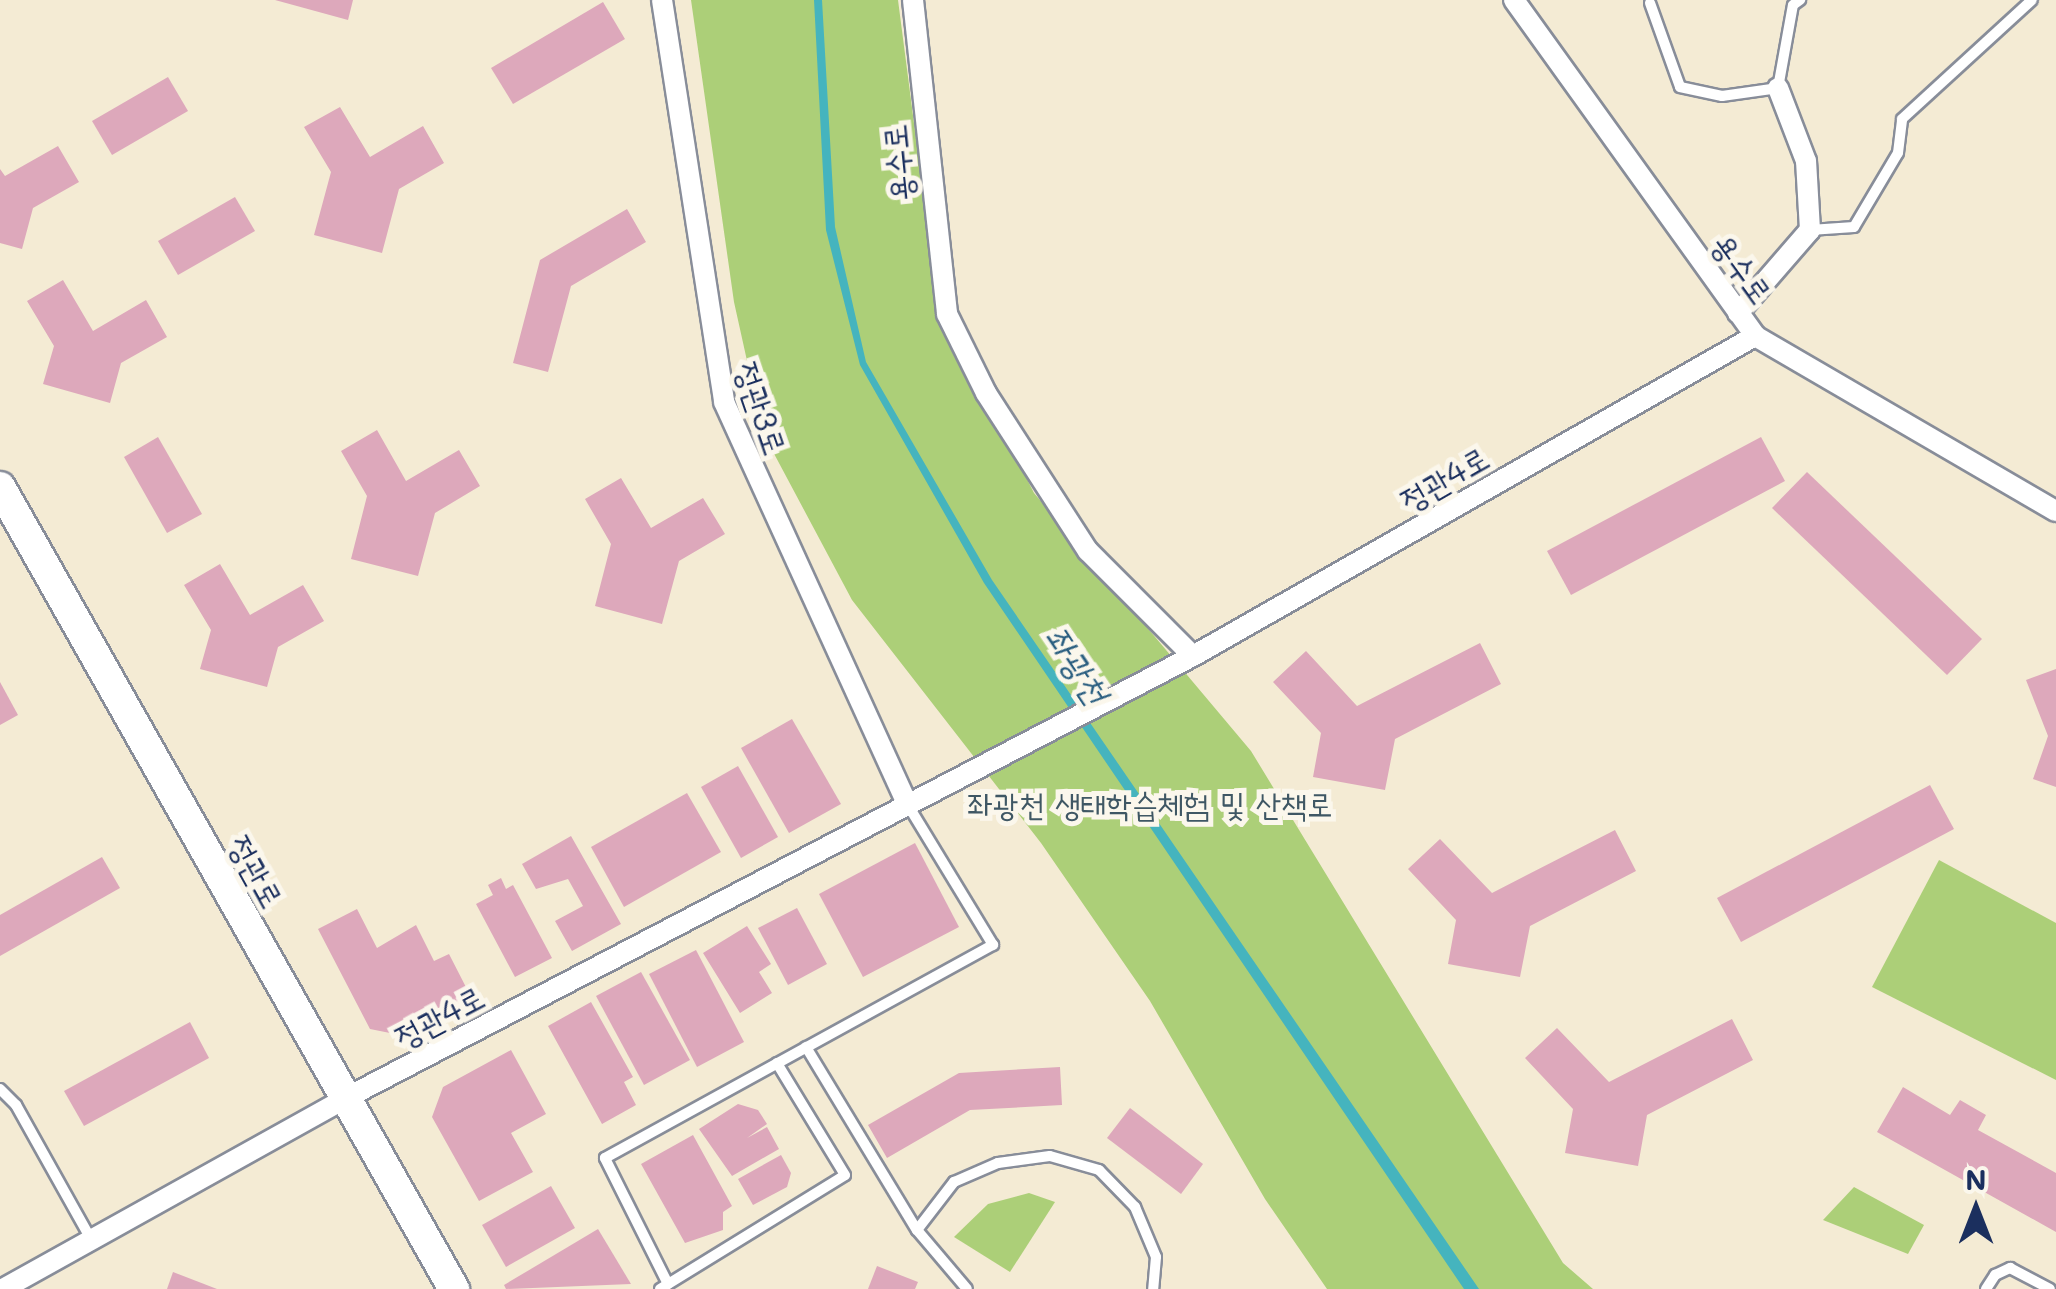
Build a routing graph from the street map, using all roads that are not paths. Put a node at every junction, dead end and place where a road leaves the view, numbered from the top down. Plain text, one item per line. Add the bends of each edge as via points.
1 (662, 0) edge
2 (913, 0) edge
3 (1514, 0) edge
4 (1800, 0) edge
5 (2032, 0) edge
6 (1650, 3) dead end
7 (1778, 88) junction
8 (1810, 230) junction
9 (1738, 312) junction
10 (1755, 336) junction
11 (0, 486) edge
12 (2056, 511) edge
13 (1194, 656) junction
14 (908, 805) junction
15 (806, 1047) junction
16 (777, 1063) junction
17 (0, 1089) edge
18 (346, 1098) junction
19 (917, 1230) junction
20 (92, 1240) junction
21 (664, 1286) edge
22 (3, 1289) edge
23 (454, 1289) edge
24 (967, 1289) edge
25 (1153, 1289) edge
26 (1986, 1289) edge
27 (2050, 1289) edge

1 - 14 street, 정관3로 via 724,402
2 - 13 street, 용수로 via 947,314 986,393 1088,551
3 - 9 street, 용수로
4 - 7 lane via 1793,5
5 - 8 lane via 1902,119 1898,153 1854,228
6 - 7 lane via 1680,87 1722,96
7 - 8 street via 1806,161
8 - 9 street
9 - 10 street, 용수로
10 - 12 street, 용수로
10 - 13 street, 정관4로
11 - 18 street, 정관로
13 - 14 street, 정관4로
14 - 15 lane via 993,944
14 - 18 street, 정관4로
15 - 16 lane
15 - 19 lane
16 - 21 lane via 605,1158
16 - 21 lane via 845,1175
17 - 20 lane
18 - 20 street, 정관4로
18 - 23 street, 정관로
19 - 24 lane
19 - 25 lane via 954,1182 998,1163 1050,1156 1099,1170 1136,1207 1156,1256
20 - 22 street, 정관4로
26 - 27 lane via 2010,1268

